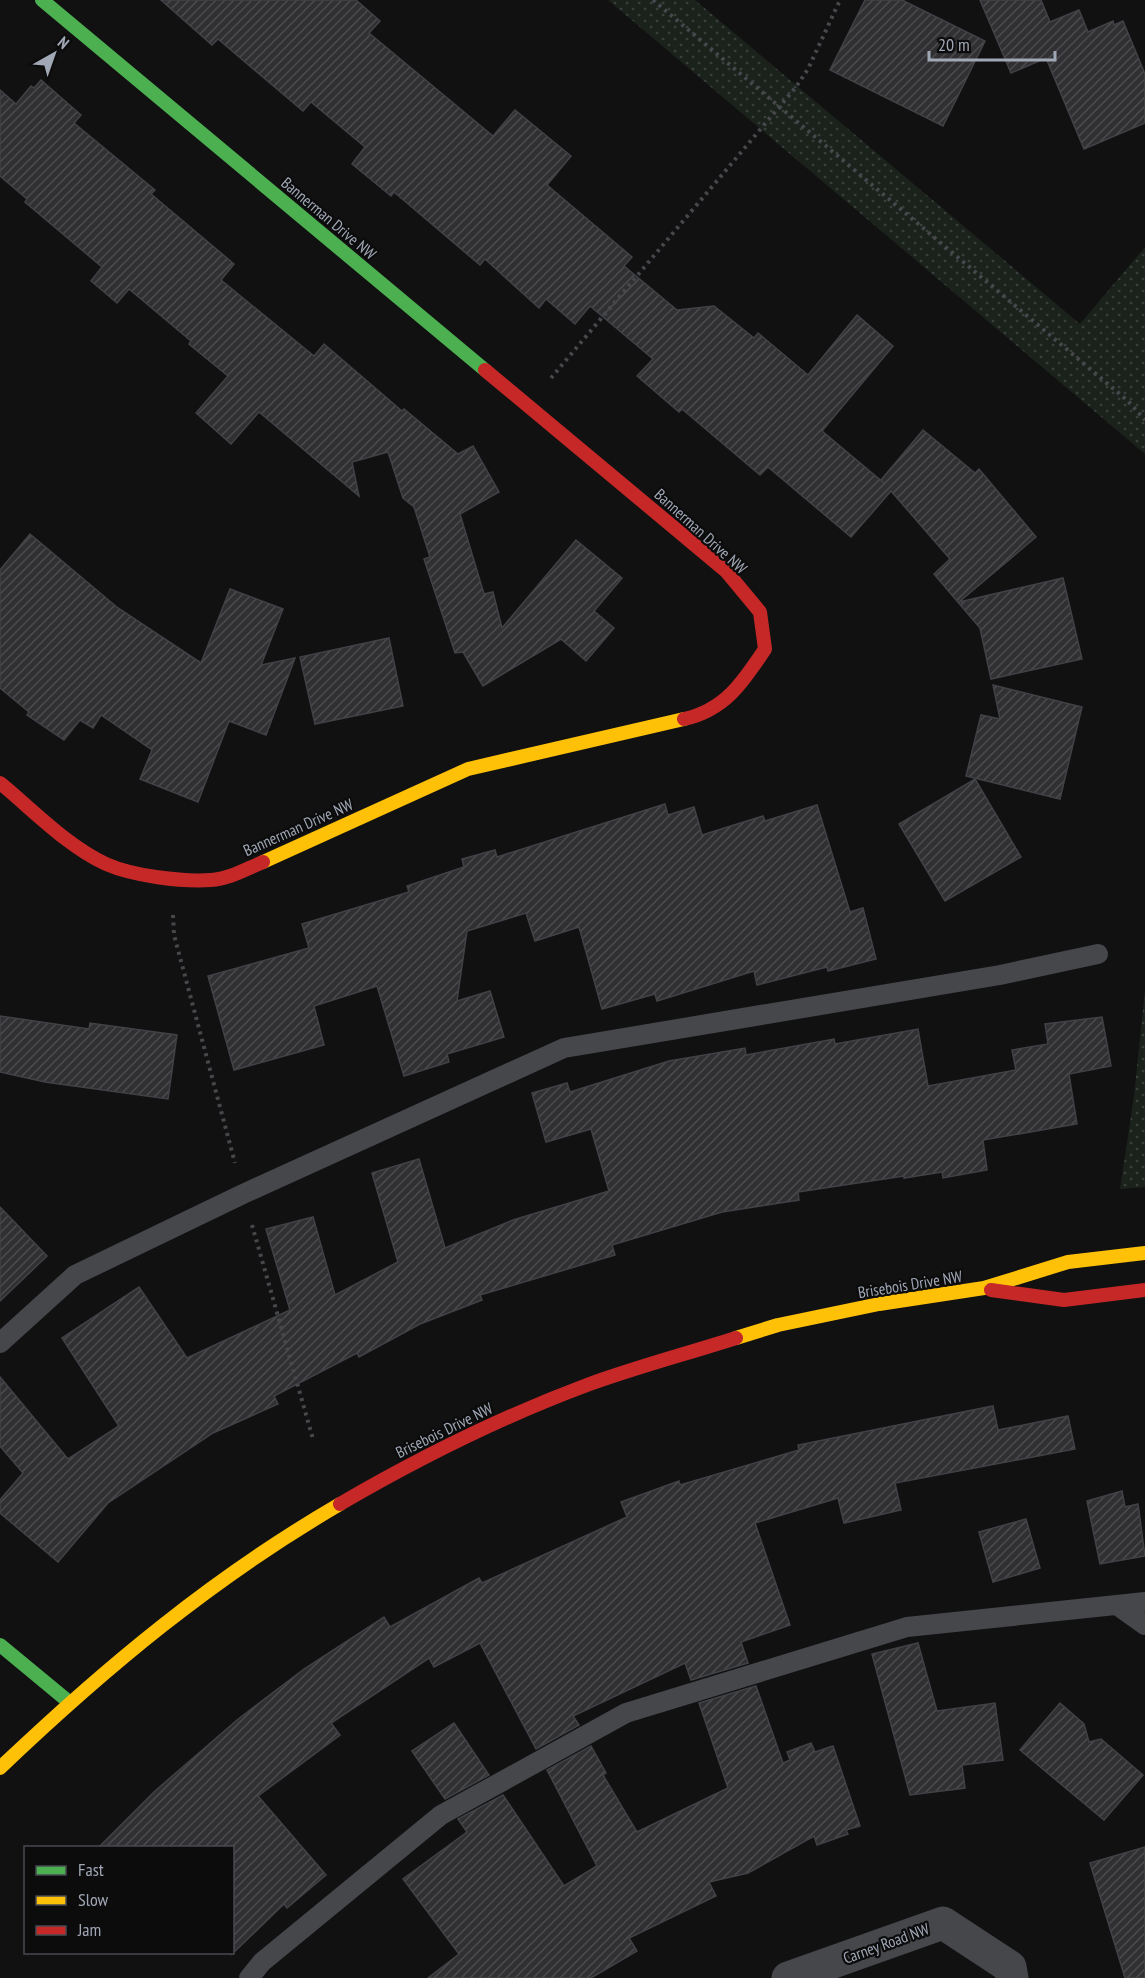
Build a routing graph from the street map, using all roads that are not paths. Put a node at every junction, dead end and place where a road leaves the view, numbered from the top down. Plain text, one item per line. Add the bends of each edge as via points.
1 (42, 0) edge
2 (0, 783) edge
3 (1098, 954) dead end
4 (1145, 1253) edge
5 (984, 1288) junction
6 (1145, 1290) edge
7 (0, 1343) edge
8 (1145, 1602) edge
9 (1117, 1605) junction
10 (1145, 1625) edge
11 (0, 1645) edge
12 (69, 1702) junction
13 (0, 1768) edge
14 (1011, 1972) edge
15 (249, 1978) edge
16 (788, 1978) edge

1 - 2 street, Bannerman Drive NW via 726,571 760,612 765,649 738,689 704,715 468,769 233,875 211,880 135,873 106,864 72,843
3 - 7 lane via 1000,975 564,1048 75,1275
4 - 5 street, Brisebois Drive NW via 1068,1262
5 - 6 street, Brisebois Drive NW via 1064,1300
5 - 12 street, Brisebois Drive NW via 778,1325 588,1385 493,1424 399,1470 235,1571 145,1637
8 - 9 lane
9 - 10 lane
9 - 15 lane via 907,1628 626,1713 441,1815 262,1962
11 - 12 street
12 - 13 street, Brisebois Drive NW
14 - 16 street, Carney Road NW via 943,1923

